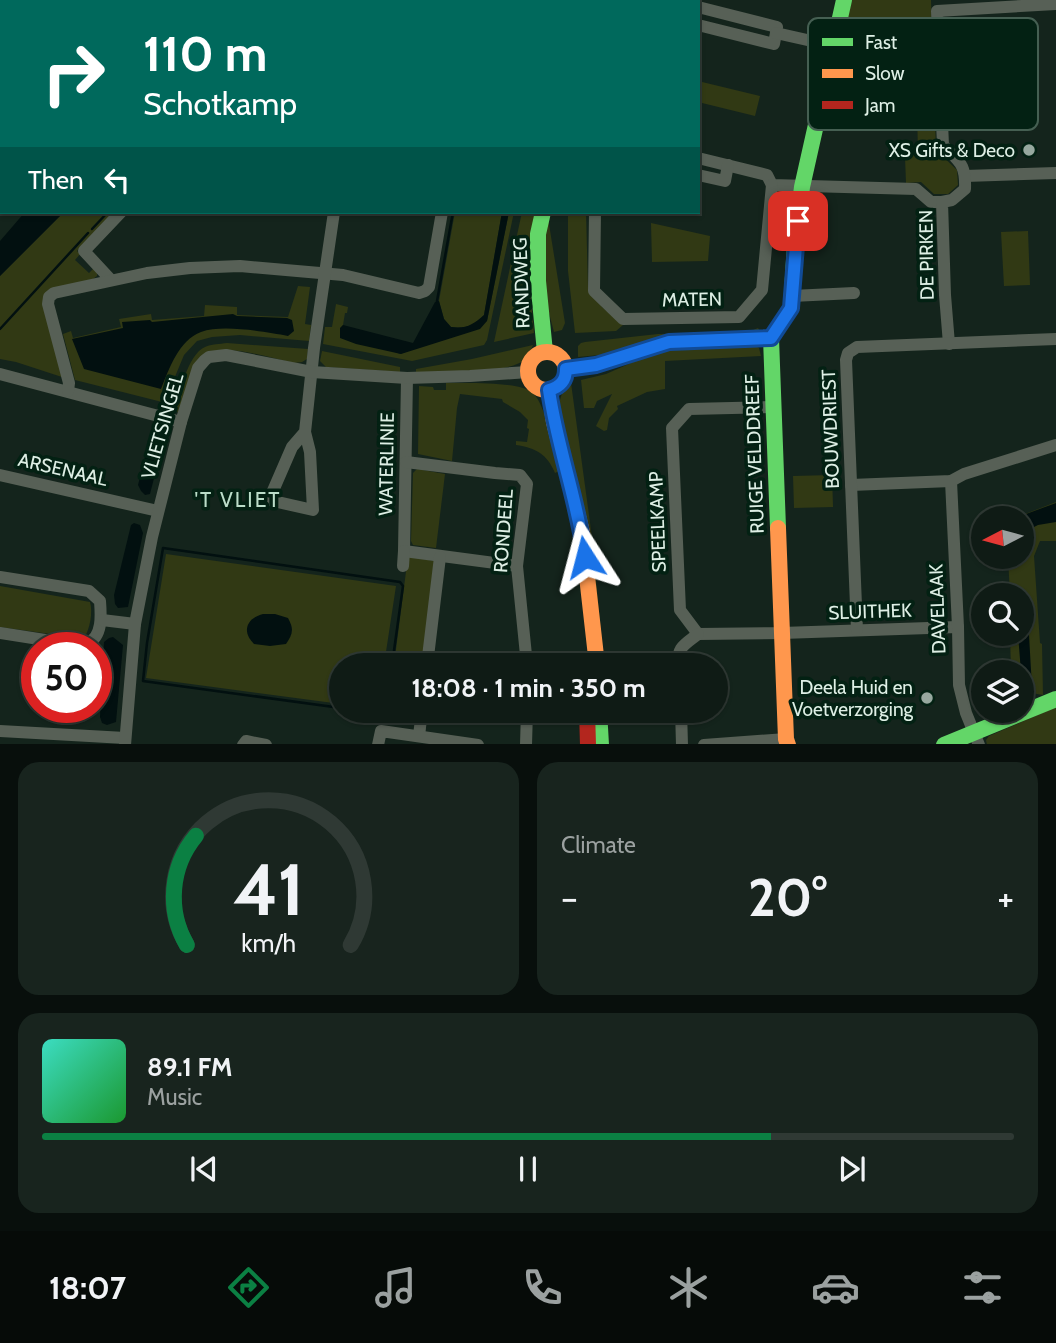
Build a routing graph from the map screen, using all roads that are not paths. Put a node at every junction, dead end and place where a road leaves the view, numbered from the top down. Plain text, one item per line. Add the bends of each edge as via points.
1 (844, 0) edge
2 (1056, 4) edge
3 (700, 8) edge
4 (840, 18) edge
5 (937, 18) edge
6 (700, 26) edge
7 (776, 33) junction
8 (808, 40) edge
9 (815, 130) edge
10 (942, 130) edge
11 (700, 159) edge
12 (728, 166) junction
13 (1056, 173) edge
14 (700, 175) edge
15 (965, 176) junction
16 (772, 185) junction
17 (802, 187) junction
18 (942, 202) junction
19 (119, 214) edge
20 (334, 214) edge
21 (443, 214) edge
22 (543, 214) edge
23 (594, 214) edge
24 (325, 273) junction
25 (111, 280) junction
26 (854, 293) dead end
27 (792, 296) junction
28 (771, 338) junction
29 (1056, 339) edge
30 (949, 344) junction
31 (545, 352) junction
32 (566, 369) junction
33 (312, 372) junction
34 (528, 372) junction
35 (0, 374) edge
36 (407, 378) junction
37 (549, 390) junction
38 (68, 391) junction
39 (773, 407) junction
40 (181, 422) junction
41 (305, 432) junction
42 (1056, 445) edge
43 (406, 462) junction
44 (0, 475) edge
45 (951, 481) junction
46 (851, 485) junction
47 (158, 511) junction
48 (404, 551) junction
49 (440, 556) junction
50 (403, 566) dead end
51 (517, 566) junction
52 (0, 577) edge
53 (588, 582) junction
54 (102, 620) junction
55 (135, 624) junction
56 (958, 627) junction
57 (858, 630) junction
58 (0, 633) edge
59 (782, 633) junction
60 (698, 634) junction
61 (428, 653) edge
62 (526, 653) edge
63 (587, 653) edge
64 (596, 653) edge
65 (678, 653) edge
66 (1056, 699) edge
67 (420, 723) edge
68 (527, 723) edge
69 (587, 723) edge
70 (600, 723) edge
71 (681, 723) edge
72 (0, 731) edge
73 (419, 736) junction
74 (977, 739) edge
75 (125, 741) edge
76 (787, 742) edge
77 (243, 744) edge
78 (266, 744) edge
79 (378, 744) edge
80 (478, 744) edge
81 (526, 744) edge
82 (588, 744) edge
83 (601, 744) edge
84 (682, 744) edge
85 (704, 744) edge
86 (944, 744) edge

1 - 4 street
2 - 5 street via 937,11
3 - 7 street via 777,27
6 - 7 street via 774,44
7 - 8 street
9 - 17 street
10 - 15 street via 943,145 964,167
11 - 12 street
12 - 14 street via 725,181
12 - 16 street via 766,175
13 - 15 street
15 - 18 street, DE PIRKEN via 965,189
16 - 17 street
16 - 23 street, MATEN via 762,290 740,317 624,319 594,291
17 - 18 street via 916,189 931,202
17 - 27 street
18 - 30 street, DE PIRKEN
19 - 25 street via 84,251
20 - 24 street
21 - 24 street via 425,291
22 - 31 street, RANDWEG via 538,281
24 - 25 street via 190,268
24 - 33 street
25 - 38 street via 49,297
26 - 27 street
27 - 28 street via 791,308
28 - 32 street via 669,342 596,365
28 - 39 street, RUIGE VELDDREEF
29 - 30 street, BOUWDRIEST
30 - 46 street, BOUWDRIEST via 857,347 848,353
31 - 32 street via 559,356
31 - 34 street via 533,359
32 - 37 street via 561,385
33 - 36 street, VLIETSINGEL
33 - 40 street, VLIETSINGEL via 226,355 209,357 198,369
33 - 41 street
34 - 36 street, VLIETSINGEL
34 - 37 street via 535,386
35 - 38 street
36 - 43 street, WATERLINIE
37 - 53 street via 582,533
38 - 40 street
39 - 59 street, RUIGE VELDDREEF
39 - 60 street, SPEELKAMP via 689,409 672,428 680,610
40 - 47 street, VLIETSINGEL
41 - 41 street via 310,452 313,510 269,500 292,447
42 - 45 street
43 - 48 street, WATERLINIE
43 - 51 street, RONDEEL via 520,475 527,484
44 - 47 street, ARSENAAL
45 - 46 street
45 - 56 street, DAVELAAK
46 - 57 street, BOUWDRIEST
47 - 55 street, VLIETSINGEL
48 - 49 street
48 - 50 street, WATERLINIE
49 - 51 street
49 - 61 street
51 - 62 street, RONDEEL
52 - 54 street via 89,591 100,601
53 - 63 street
53 - 64 street
54 - 55 street
54 - 58 street via 89,643 77,645
55 - 75 street, VLIETSINGEL
56 - 57 street, SLUITHEK
56 - 74 street, DAVELAAK via 959,685
57 - 59 street, SLUITHEK
59 - 60 street
59 - 76 street, RUIGE VELDDREEF
60 - 65 street
66 - 74 street
67 - 73 street
68 - 81 street
69 - 82 street
70 - 83 street
71 - 84 street
72 - 75 street
73 - 79 street via 381,731
73 - 80 street
74 - 86 street
76 - 85 street
77 - 78 street

